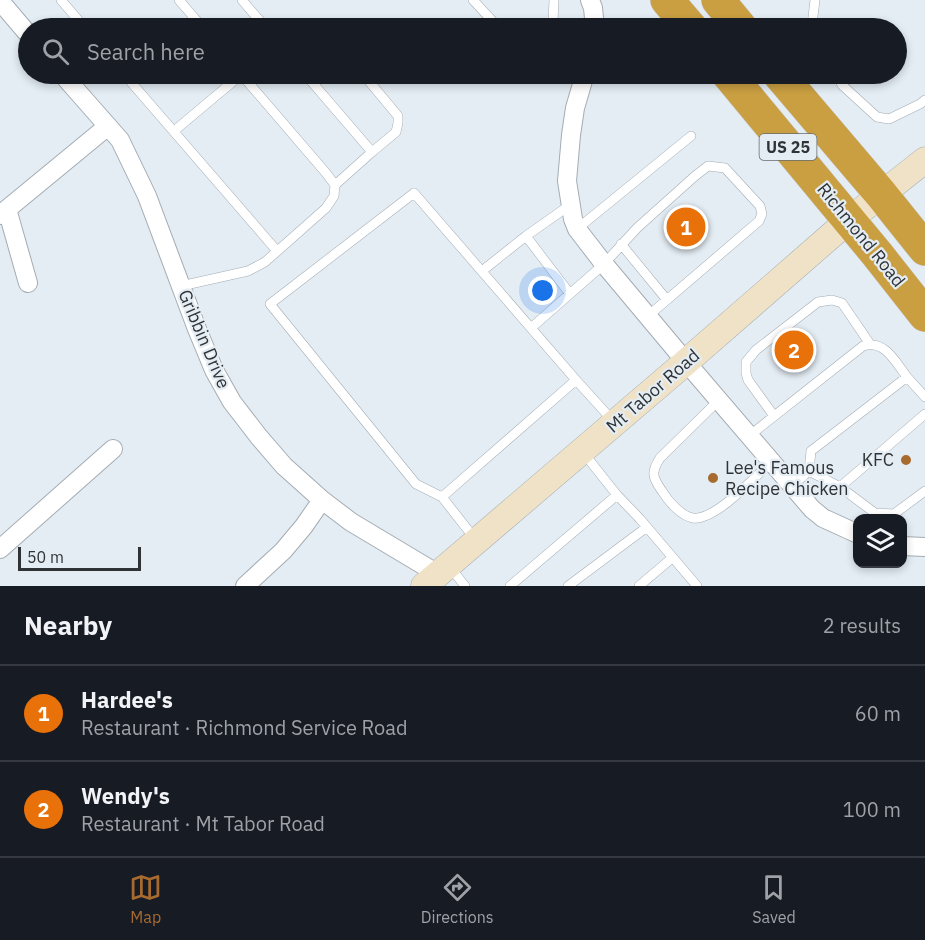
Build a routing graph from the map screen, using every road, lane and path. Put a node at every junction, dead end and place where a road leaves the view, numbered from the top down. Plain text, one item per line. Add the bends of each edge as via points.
1 (61, 0) edge
2 (179, 0) edge
3 (242, 0) edge
4 (473, 0) edge
5 (554, 0) edge
6 (590, 0) edge
7 (667, 0) edge
8 (718, 0) edge
9 (815, 0) edge
10 (0, 1) edge
11 (76, 18) edge
12 (194, 18) edge
13 (257, 18) edge
14 (490, 18) edge
15 (553, 18) edge
16 (594, 18) edge
17 (682, 18) edge
18 (733, 18) edge
19 (813, 18) edge
20 (18, 22) edge
21 (71, 84) edge
22 (133, 84) edge
23 (229, 84) edge
24 (249, 84) edge
25 (314, 84) edge
26 (371, 84) edge
27 (582, 84) edge
28 (736, 84) edge
29 (788, 84) edge
30 (842, 84) edge
31 (925, 100) edge
32 (108, 126) junction
33 (174, 131) junction
34 (691, 136) dead end
35 (372, 152) junction
36 (925, 160) edge
37 (335, 185) junction
38 (881, 194) junction
39 (570, 205) junction
40 (4, 212) edge
41 (849, 220) junction
42 (577, 229) junction
43 (526, 236) junction
44 (621, 244) junction
45 (925, 249) edge
46 (278, 251) junction
47 (604, 264) junction
48 (482, 271) junction
49 (28, 283) dead end
50 (181, 286) junction
51 (570, 294) junction
52 (667, 300) junction
53 (925, 315) edge
54 (648, 316) junction
55 (531, 328) junction
56 (870, 344) junction
57 (686, 362) junction
58 (907, 377) junction
59 (576, 380) junction
60 (925, 397) edge
61 (719, 400) junction
62 (925, 414) edge
63 (774, 416) junction
64 (615, 423) junction
65 (750, 436) junction
66 (113, 449) dead end
67 (582, 451) junction
68 (771, 462) junction
69 (809, 471) junction
70 (792, 486) junction
71 (840, 487) junction
72 (925, 491) edge
73 (617, 495) junction
74 (442, 497) junction
75 (322, 500) junction
76 (647, 527) junction
77 (853, 532) edge
78 (477, 541) junction
79 (907, 546) edge
80 (925, 548) edge
81 (0, 549) edge
82 (672, 558) junction
83 (437, 575) edge
84 (245, 586) edge
85 (465, 586) edge
86 (510, 586) edge
87 (568, 586) edge
88 (639, 586) edge
89 (696, 586) edge

1 - 11 lane
2 - 12 lane
3 - 13 lane
4 - 14 lane
5 - 15 lane
6 - 16 street
7 - 17 highway
8 - 18 highway
9 - 19 lane
10 - 20 street
21 - 32 street, Gribbin Drive
22 - 33 lane
23 - 33 lane
24 - 37 lane
25 - 35 lane
26 - 35 lane via 398,116 396,132
27 - 39 street via 571,135 567,181
28 - 41 highway, Richmond Road / US 25
29 - 38 highway, US 25
30 - 31 lane via 877,117 889,119
32 - 40 street
32 - 50 street, Gribbin Drive via 120,140 140,180
33 - 46 lane
34 - 42 lane
35 - 37 lane
36 - 38 street, Mt Tabor Road
37 - 46 lane via 334,196 326,208
38 - 41 street, Mt Tabor Road
38 - 45 highway, US 25
39 - 42 street
39 - 43 lane
40 - 49 street
41 - 53 highway, Richmond Road / US 25
41 - 57 street, Mt Tabor Road
42 - 47 street
43 - 48 lane
43 - 51 lane
44 - 47 lane
44 - 52 lane
44 - 52 lane via 708,166 725,168 760,206 759,221
46 - 50 lane via 248,271
47 - 51 lane
47 - 54 street
48 - 55 lane
48 - 74 lane via 414,193 270,304 416,484
50 - 75 street, Gribbin Drive via 214,370 232,402 284,466
51 - 55 lane
52 - 54 lane
54 - 57 street
55 - 59 lane
56 - 58 lane via 885,348
56 - 63 lane
56 - 63 lane via 842,303 818,302 746,362 748,380
57 - 61 street
57 - 64 street, Mt Tabor Road
58 - 60 lane
58 - 69 lane via 811,451
59 - 64 lane
59 - 74 lane
61 - 65 street
61 - 68 lane via 653,468 663,493 684,515 708,516
62 - 71 lane
63 - 65 lane
64 - 67 street, Mt Tabor Road
65 - 68 street
66 - 81 street
67 - 73 lane
67 - 78 street, Mt Tabor Road
68 - 70 street
69 - 70 lane
69 - 71 lane
70 - 77 street via 823,518
71 - 72 lane via 874,513 894,513
73 - 76 lane
73 - 86 lane
74 - 78 lane
75 - 83 street, Gribbin Drive
75 - 84 street via 283,551
76 - 82 lane
76 - 87 lane
78 - 83 street, Mt Tabor Road
79 - 80 street
82 - 88 lane
82 - 89 lane
83 - 85 lane

